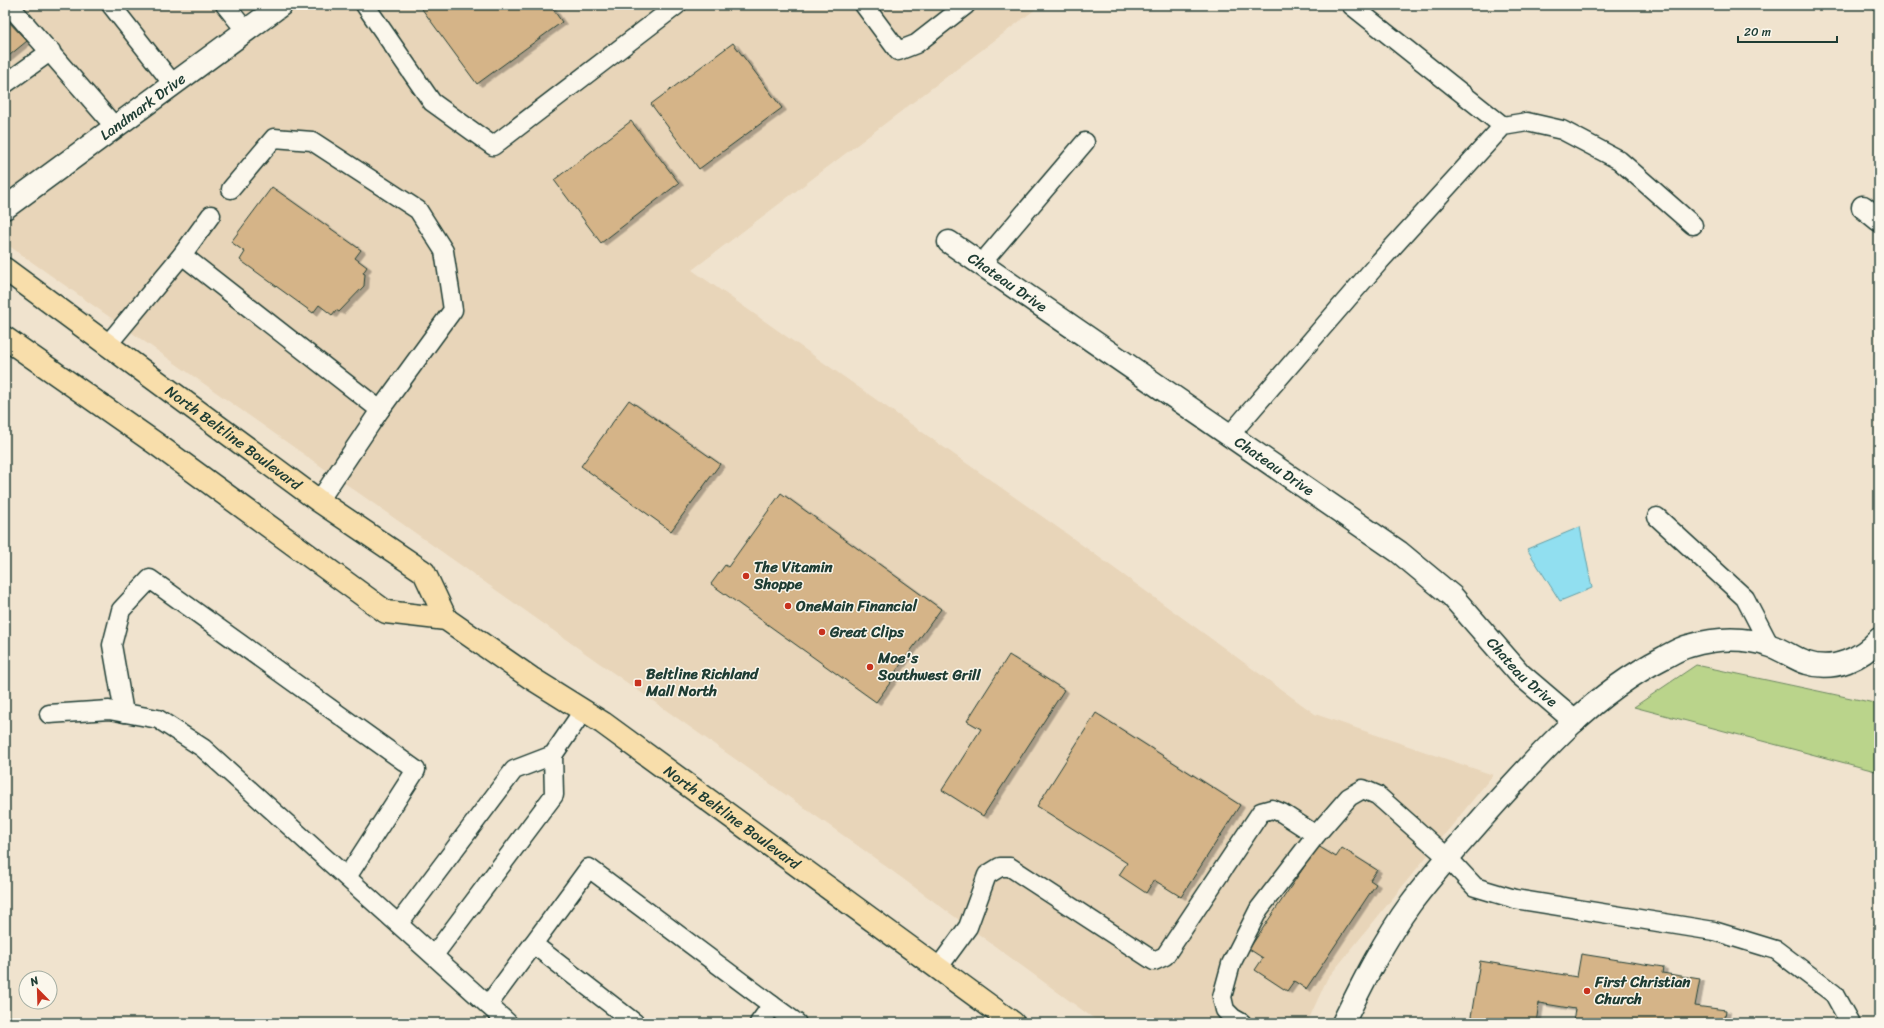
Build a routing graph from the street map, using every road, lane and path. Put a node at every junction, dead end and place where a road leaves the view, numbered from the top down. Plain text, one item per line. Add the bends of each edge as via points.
1 (9, 5) edge
2 (111, 5) edge
3 (225, 5) edge
4 (281, 5) edge
5 (365, 5) edge
6 (677, 5) edge
7 (864, 5) edge
8 (966, 5) edge
9 (1352, 5) edge
10 (246, 31) junction
11 (50, 51) junction
12 (5, 84) edge
13 (173, 84) junction
14 (1503, 126) junction
15 (115, 127) junction
16 (1085, 142) dead end
17 (231, 189) dead end
18 (5, 208) edge
19 (211, 215) dead end
20 (1693, 225) dead end
21 (949, 242) dead end
22 (182, 255) junction
23 (981, 264) junction
24 (5, 269) edge
25 (5, 338) edge
26 (108, 344) junction
27 (380, 410) junction
28 (1229, 436) junction
29 (319, 501) junction
30 (1657, 517) dead end
31 (446, 619) junction
32 (1879, 639) edge
33 (1770, 646) junction
34 (583, 710) junction
35 (124, 713) junction
36 (49, 714) dead end
37 (1575, 721) junction
38 (553, 755) junction
39 (1316, 835) junction
40 (1448, 858) junction
41 (347, 877) junction
42 (399, 923) junction
43 (533, 944) junction
44 (434, 955) junction
45 (938, 968) junction
46 (488, 1005) junction
47 (772, 1005) junction
48 (508, 1023) edge
49 (635, 1023) edge
50 (759, 1023) edge
51 (797, 1023) edge
52 (1013, 1023) edge
53 (1242, 1023) edge
54 (1343, 1023) edge
55 (1850, 1023) edge

1 - 11 lane
2 - 13 lane
3 - 10 lane
4 - 10 street, Landmark Drive
5 - 6 lane via 432,102 493,146
7 - 8 lane via 898,51 916,44
9 - 14 lane
10 - 13 street, Landmark Drive
11 - 12 lane
11 - 15 lane
13 - 15 street, Landmark Drive
14 - 20 lane via 1527,122 1562,130 1619,160
14 - 28 lane via 1380,261
15 - 18 street, Landmark Drive
16 - 23 lane
17 - 27 lane via 274,138 312,141 418,210 444,251 453,310
19 - 22 lane
21 - 23 street, Chateau Drive
22 - 26 lane
22 - 27 lane
23 - 28 street, Chateau Drive
24 - 26 main road, North Beltline Boulevard
25 - 31 main road, North Beltline Boulevard via 386,612
26 - 29 main road, North Beltline Boulevard
27 - 29 lane
28 - 37 street, Chateau Drive via 1399,552 1452,596 1520,674
29 - 31 main road, North Beltline Boulevard via 424,572
30 - 33 lane via 1745,598
31 - 34 main road, North Beltline Boulevard via 531,678
32 - 33 street via 1858,656 1843,663 1826,666 1807,663
33 - 37 street via 1744,640 1715,639 1687,646 1642,669
34 - 38 lane
34 - 45 main road, North Beltline Boulevard
35 - 36 lane via 110,710
35 - 41 lane via 158,719 203,748
35 - 41 lane via 112,645 121,610 150,579 416,770
37 - 40 street via 1520,776
38 - 42 lane via 514,770
38 - 44 lane via 554,795
39 - 40 lane via 1349,797 1363,789 1378,795
39 - 45 lane via 1282,813 1272,809 1261,812 1165,956 1154,961 1010,867 1000,867 987,875 968,928
39 - 53 lane via 1259,910 1231,964 1222,998 1226,1010
40 - 54 street via 1411,903 1371,965
40 - 55 lane via 1475,887 1515,899 1714,931 1776,950 1834,994
41 - 42 lane
42 - 44 lane
43 - 46 lane
43 - 47 lane via 589,868
43 - 49 lane
44 - 46 lane
45 - 52 main road, North Beltline Boulevard
46 - 48 lane
47 - 50 lane
47 - 51 lane

